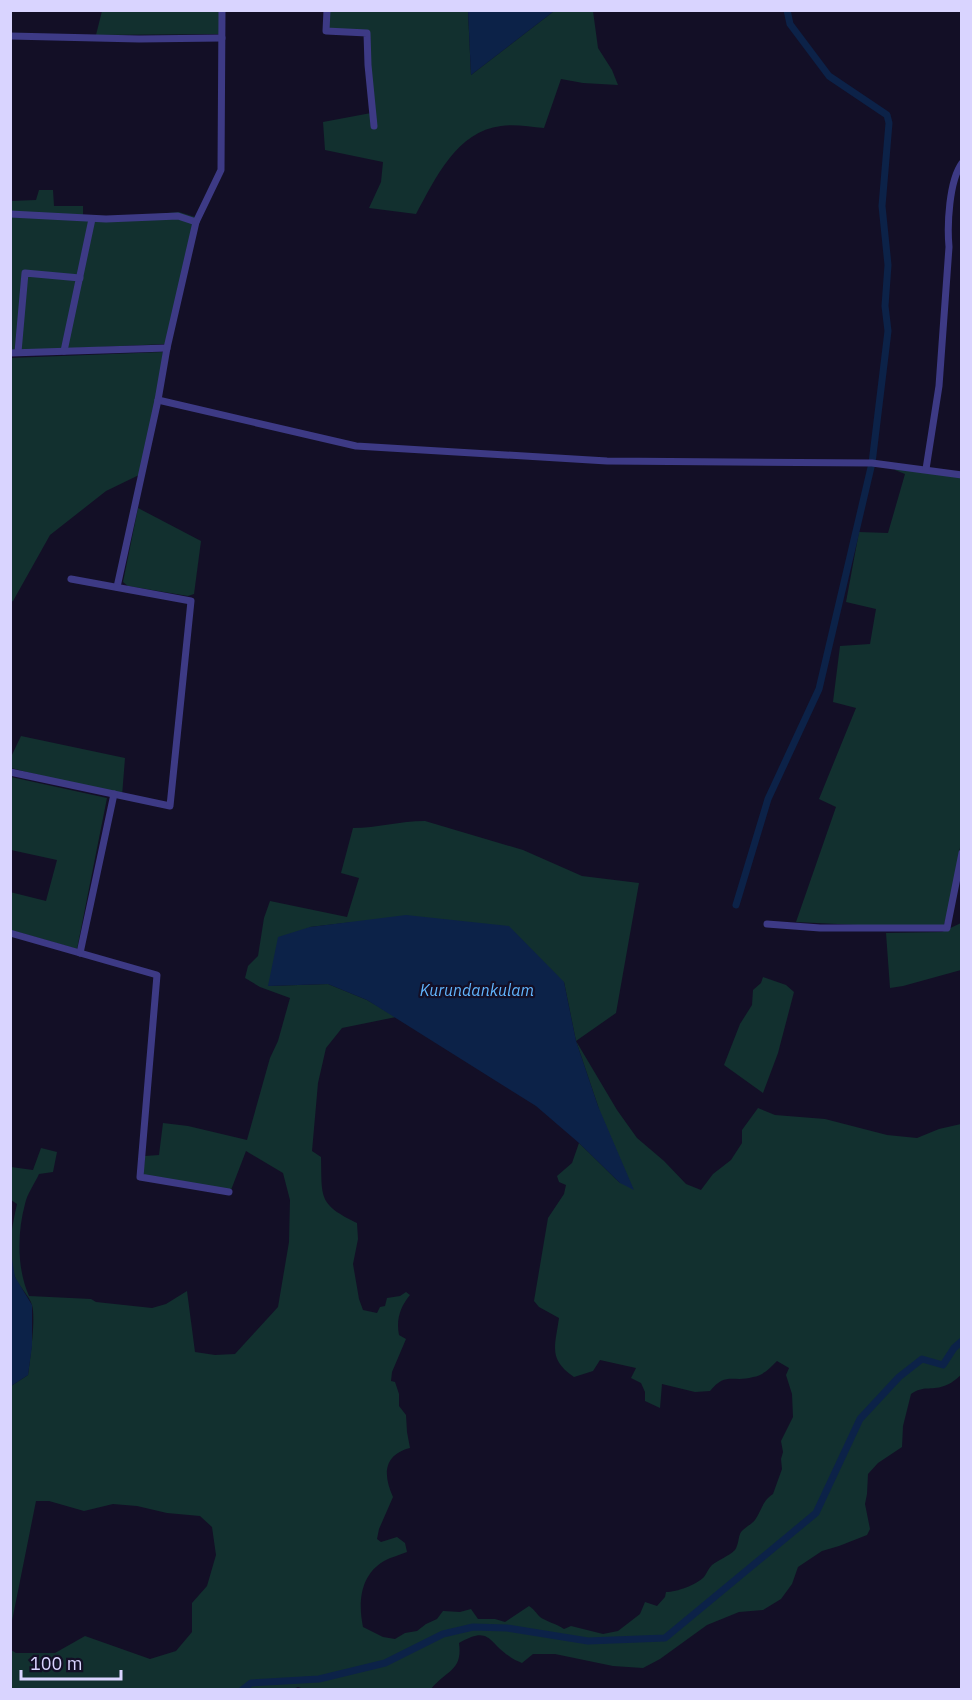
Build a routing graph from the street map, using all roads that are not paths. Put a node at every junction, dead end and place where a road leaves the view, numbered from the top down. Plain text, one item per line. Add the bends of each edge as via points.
1 (222, 10) edge
2 (327, 10) edge
3 (10, 36) edge
4 (222, 38) junction
5 (374, 126) dead end
6 (962, 163) edge
7 (10, 214) edge
8 (92, 219) junction
9 (196, 222) junction
10 (80, 278) junction
11 (167, 348) junction
12 (64, 351) junction
13 (14, 353) edge
14 (158, 400) junction
15 (926, 469) junction
16 (962, 475) edge
17 (71, 579) dead end
18 (117, 587) junction
19 (10, 772) edge
20 (114, 794) junction
21 (962, 853) edge
22 (767, 924) dead end
23 (10, 933) edge
24 (80, 953) junction
25 (229, 1192) dead end

1 - 4 street
2 - 5 street via 326,31 368,33
3 - 4 street
4 - 9 street via 221,170
6 - 15 street via 949,207 940,376
7 - 8 street
8 - 9 street via 178,216
8 - 10 street
9 - 11 street
10 - 12 street
10 - 13 street via 25,273
11 - 12 street
11 - 14 street
12 - 13 street
14 - 15 street via 356,446 607,461 872,463
14 - 18 street
15 - 16 street
17 - 18 street
18 - 20 street via 191,601 170,806
19 - 20 street
20 - 24 street
21 - 22 street via 947,928
23 - 24 street
24 - 25 street via 157,975 140,1177

